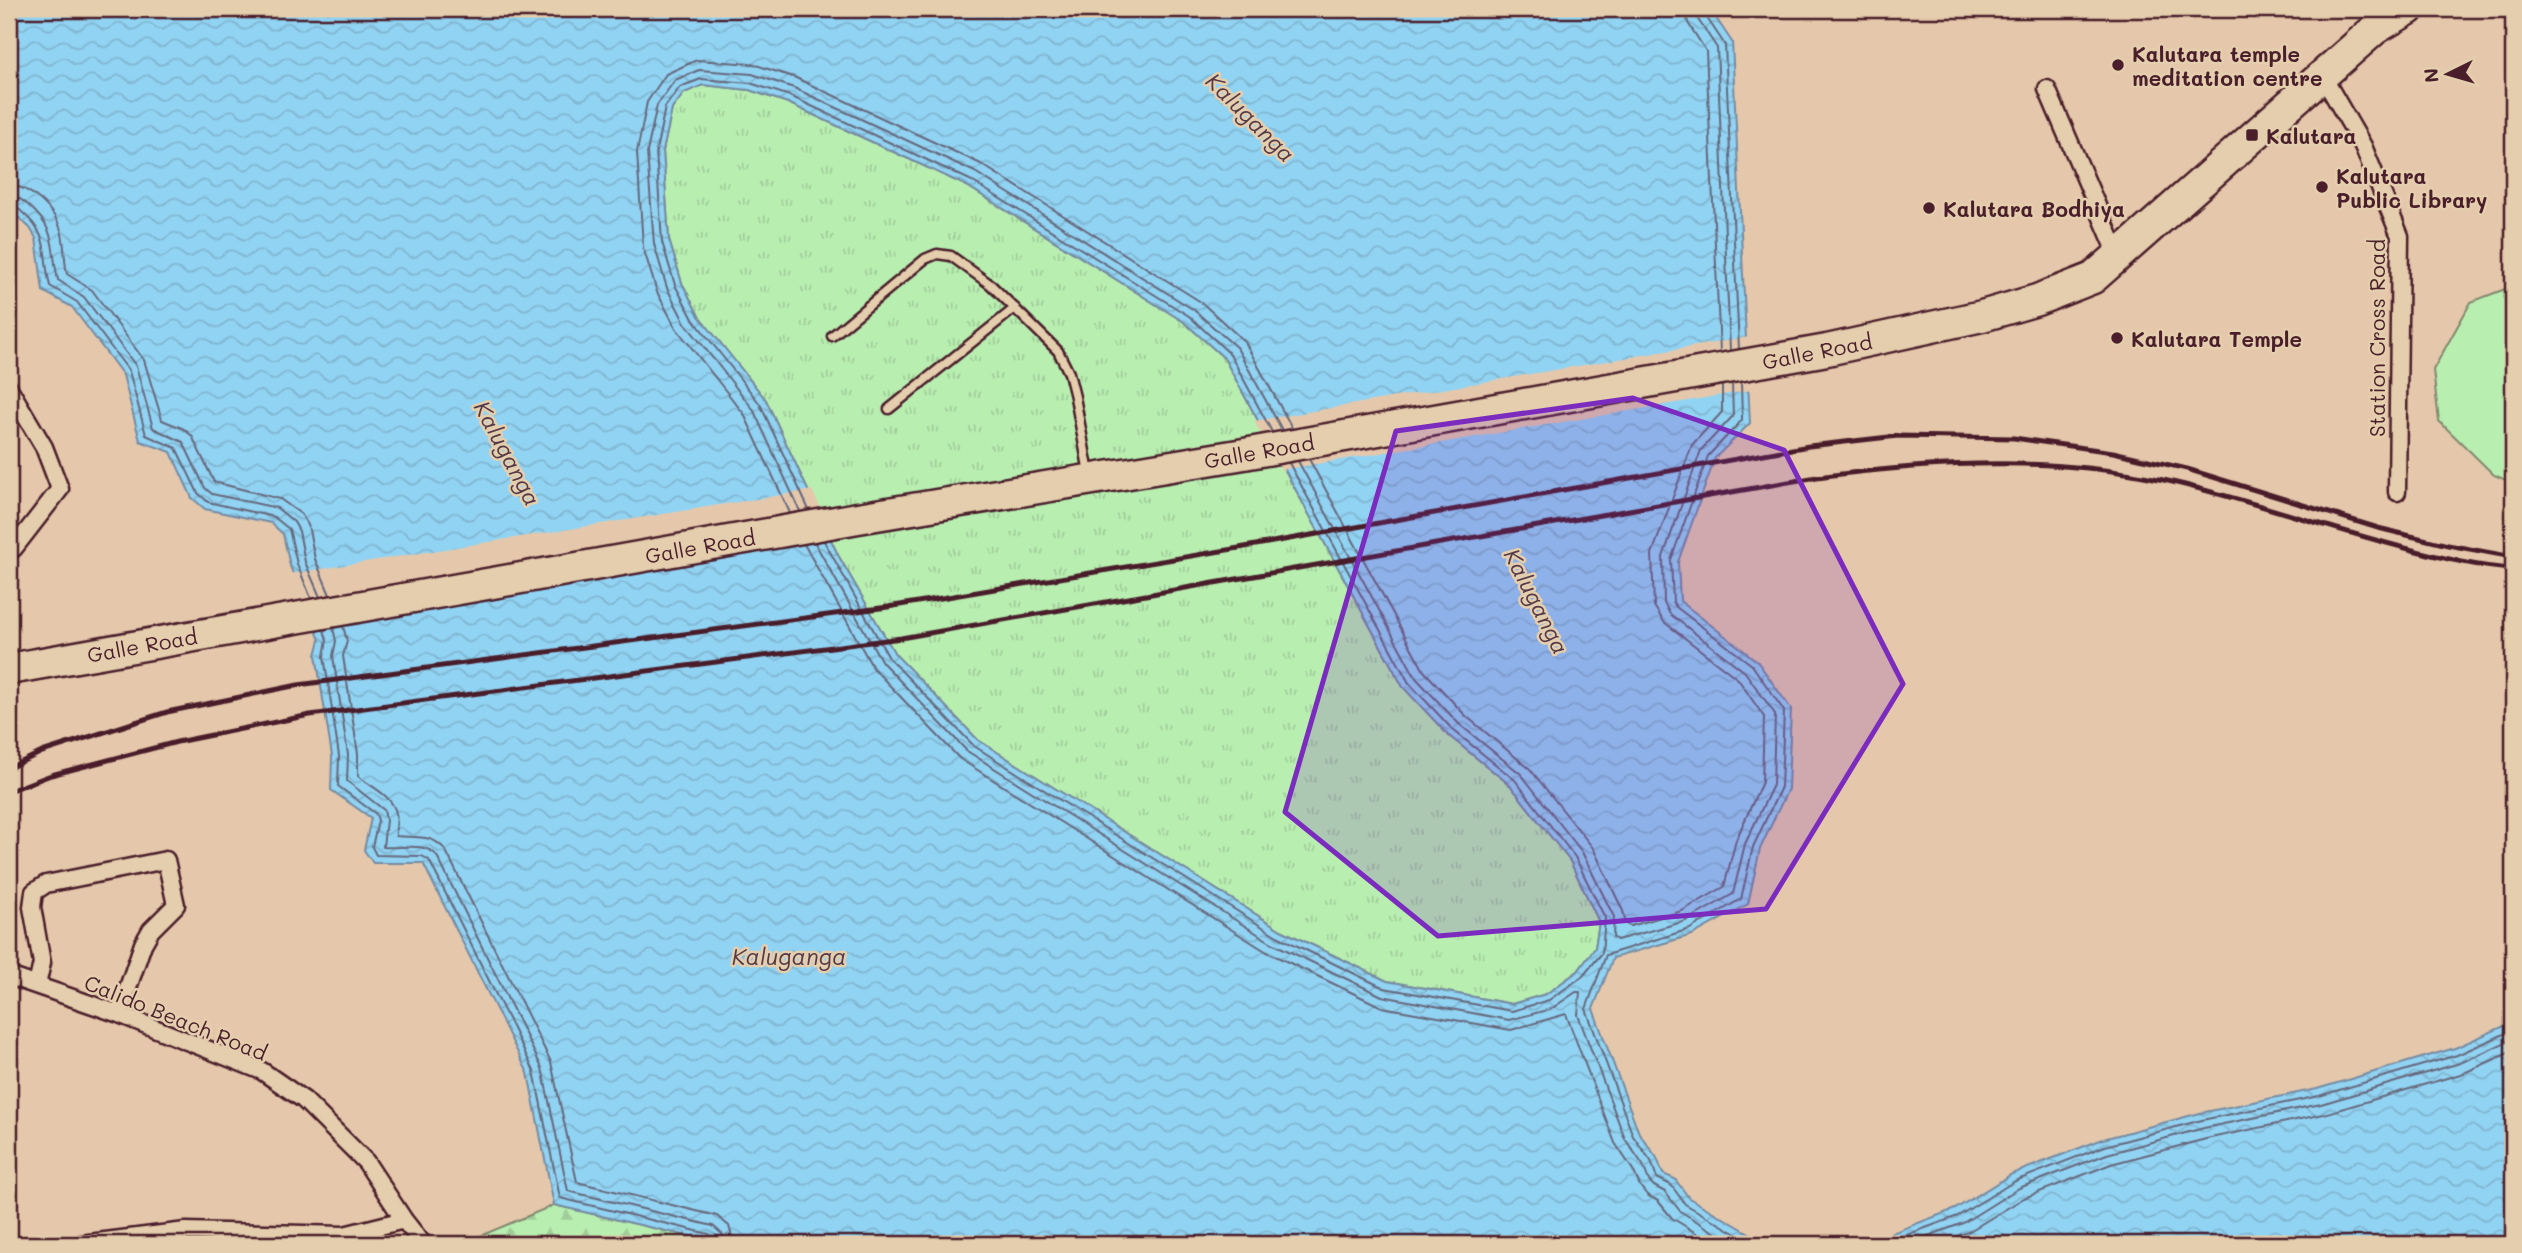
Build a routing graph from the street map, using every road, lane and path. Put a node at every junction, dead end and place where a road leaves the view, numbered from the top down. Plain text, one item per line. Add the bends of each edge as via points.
1 (2409, 9) edge
2 (2322, 75) junction
3 (2047, 89) dead end
4 (2118, 255) junction
5 (1015, 308) junction
6 (832, 336) dead end
7 (9, 388) edge
8 (888, 409) dead end
9 (1090, 479) junction
10 (2397, 492) dead end
11 (9, 551) edge
12 (9, 669) edge
13 (9, 976) edge
14 (37, 985) junction
15 (119, 1014) junction
16 (404, 1220) junction
17 (81, 1244) edge
18 (423, 1244) edge

1 - 2 highway, Galle Road via 2375,29
2 - 4 highway, Galle Road
2 - 10 street, Station Cross Road via 2363,146 2400,236
3 - 4 street
4 - 9 highway, Galle Road via 2092,278 2037,300 1827,350
5 - 6 lane via 951,256 937,254
5 - 8 lane
5 - 9 lane via 1058,352 1069,373
7 - 11 street via 44,447 60,489
9 - 12 highway, Galle Road
13 - 14 street, Calido Beach Road
14 - 15 street, Calido Beach Road
14 - 15 street via 42,963 32,907 34,892 46,884 166,860 176,905 143,944
15 - 16 street, Calido Beach Road via 262,1071 304,1100 366,1161
16 - 17 street via 344,1235 186,1231
16 - 18 street, Calido Beach Road

